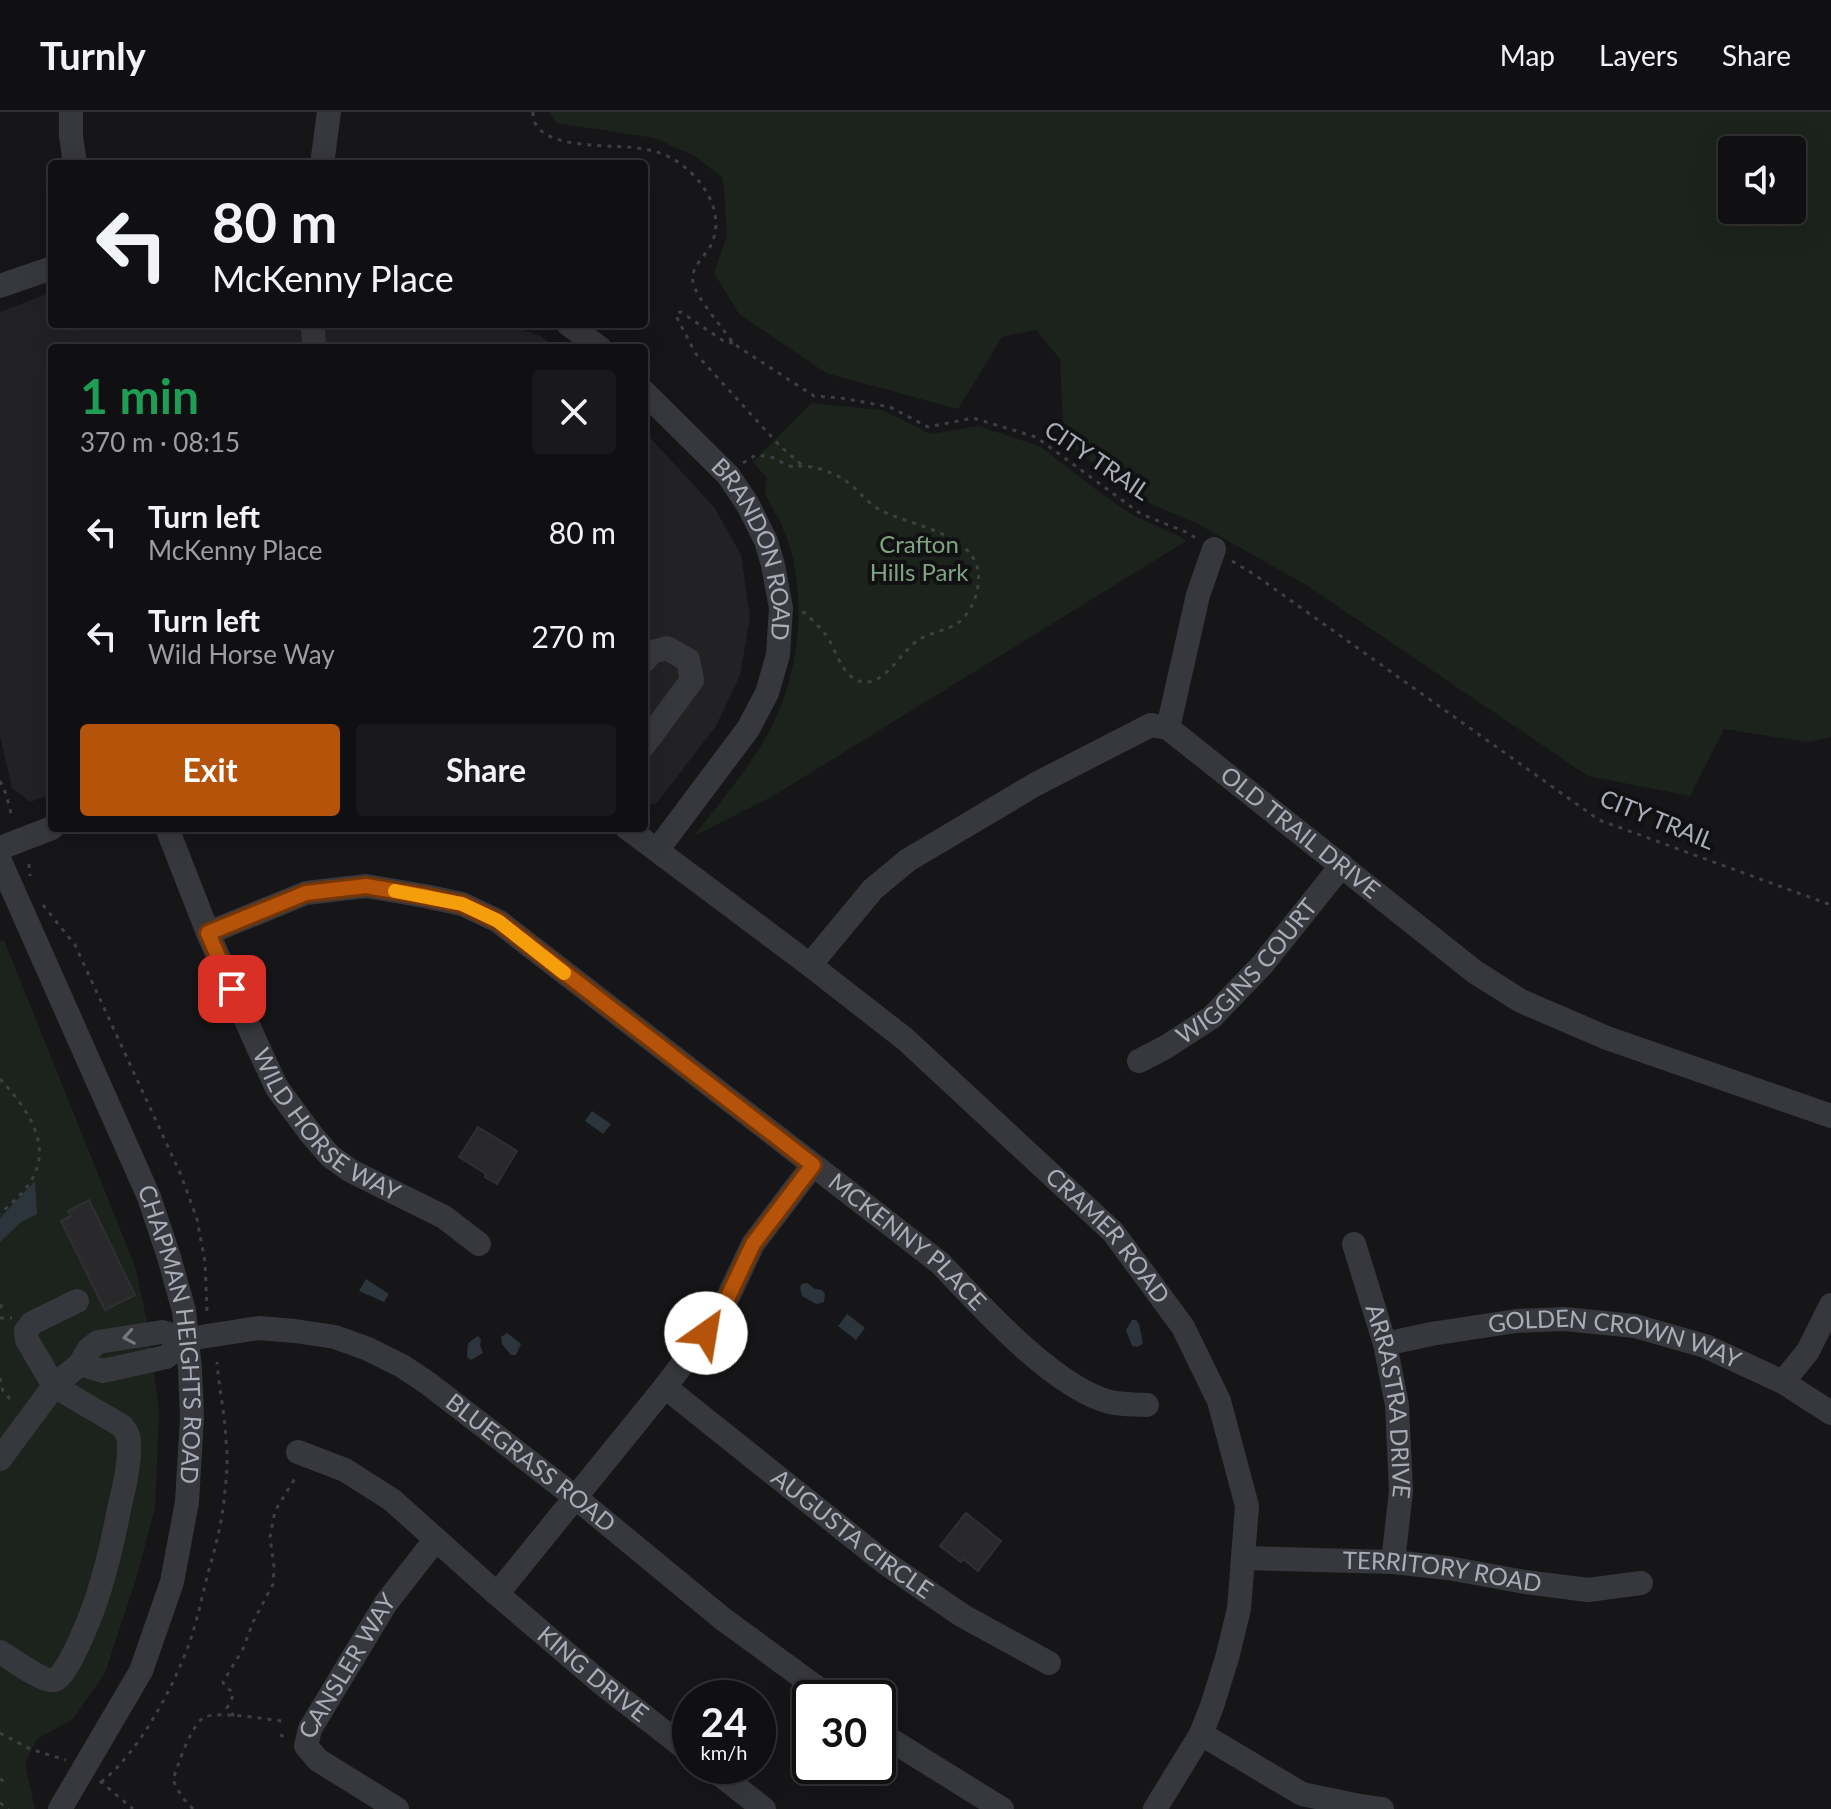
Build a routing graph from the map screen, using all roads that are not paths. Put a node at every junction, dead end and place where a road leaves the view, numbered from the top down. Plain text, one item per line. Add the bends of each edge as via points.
1 (71, 112) edge
2 (329, 112) edge
3 (74, 160) edge
4 (323, 160) edge
5 (48, 269) edge
6 (0, 286) edge
7 (573, 328) edge
8 (595, 344) edge
9 (648, 396) edge
10 (1214, 549) road end
11 (648, 656) edge
12 (1168, 728) junction
13 (648, 740) edge
14 (48, 830) edge
15 (169, 832) edge
16 (633, 832) edge
17 (0, 848) edge
18 (658, 849) junction
19 (0, 861) edge
20 (1342, 865) junction
21 (208, 933) junction
22 (810, 965) junction
23 (1139, 1061) dead end
24 (1831, 1116) edge
25 (813, 1165) junction
26 (479, 1244) dead end
27 (1354, 1244) dead end
28 (77, 1301) dead end
29 (1831, 1305) edge
30 (188, 1339) junction
31 (1385, 1344) junction
32 (1783, 1382) junction
33 (54, 1386) junction
34 (665, 1387) junction
35 (1147, 1405) dead end
36 (1831, 1413) edge
37 (298, 1452) road end
38 (0, 1459) edge
39 (575, 1497) junction
40 (436, 1539) junction
41 (1243, 1558) junction
42 (1393, 1562) junction
43 (1641, 1583) dead end
44 (497, 1594) junction
45 (0, 1652) edge
46 (1049, 1663) dead end
47 (806, 1680) edge
48 (1201, 1734) junction
49 (672, 1738) edge
50 (896, 1743) edge
51 (732, 1784) edge
52 (60, 1809) edge
53 (397, 1809) edge
54 (764, 1809) edge
55 (1002, 1809) edge
56 (1155, 1809) edge
57 (1382, 1809) edge

1 - 3 street
2 - 4 street
5 - 6 street
7 - 8 street
9 - 18 street, BRANDON ROAD via 728,475 748,505 766,541 781,608 778,655 767,693 748,729
10 - 12 street via 1198,595
11 - 13 street via 667,648 688,660 692,680
12 - 20 street, OLD TRAIL DRIVE
12 - 22 street via 1151,725 1137,731 908,860 873,889
14 - 17 street
15 - 21 street, WILD HORSE WAY
16 - 18 street, CRAMER ROAD
18 - 22 street, CRAMER ROAD
19 - 30 street, CHAPMAN HEIGHTS ROAD via 149,1197
20 - 23 street, WIGGINS COURT via 1262,965 1212,1017
20 - 24 street, OLD TRAIL DRIVE via 1475,972 1521,1001 1607,1038
21 - 25 street, MCKENNY PLACE via 306,893 366,886 462,904 498,921
21 - 26 street, WILD HORSE WAY via 277,1088 330,1156 444,1217
22 - 41 street, CRAMER ROAD via 905,1039 1113,1232 1183,1327 1219,1401 1247,1506
25 - 34 street via 753,1244 706,1333
25 - 35 street, MCKENNY PLACE via 940,1263 1048,1368 1084,1392 1111,1402
27 - 31 street, ARRASTRA DRIVE
28 - 33 street via 26,1331
29 - 32 street via 1808,1351
30 - 33 street, BLUEGRASS ROAD via 162,1332 98,1342
30 - 39 street, BLUEGRASS ROAD via 259,1328 335,1337 368,1349 429,1384
30 - 52 street, CHAPMAN HEIGHTS ROAD via 192,1418 187,1502 172,1582 141,1671
31 - 32 street, GOLDEN CROWN WAY via 1502,1323 1564,1319 1635,1326 1705,1346
31 - 42 street, ARRASTRA DRIVE via 1397,1405 1401,1491
32 - 36 street, GOLDEN CROWN WAY
33 - 38 street, BLUEGRASS ROAD
33 - 45 street via 127,1433 124,1486 100,1589 61,1677 43,1678
34 - 39 street
34 - 46 street, AUGUSTA CIRCLE via 884,1562 963,1616
37 - 40 street, KING DRIVE via 345,1470 392,1500
39 - 44 street
39 - 47 street, BLUEGRASS ROAD
40 - 44 street, KING DRIVE
40 - 53 street, CANSLER WAY via 386,1603 310,1729 306,1746 318,1760
41 - 42 street, TERRITORY ROAD
41 - 48 street, CRAMER ROAD via 1239,1609
42 - 43 street, TERRITORY ROAD via 1588,1590
44 - 49 street, KING DRIVE
48 - 56 street, CRAMER ROAD
48 - 57 street via 1302,1794
50 - 55 street
51 - 54 street

